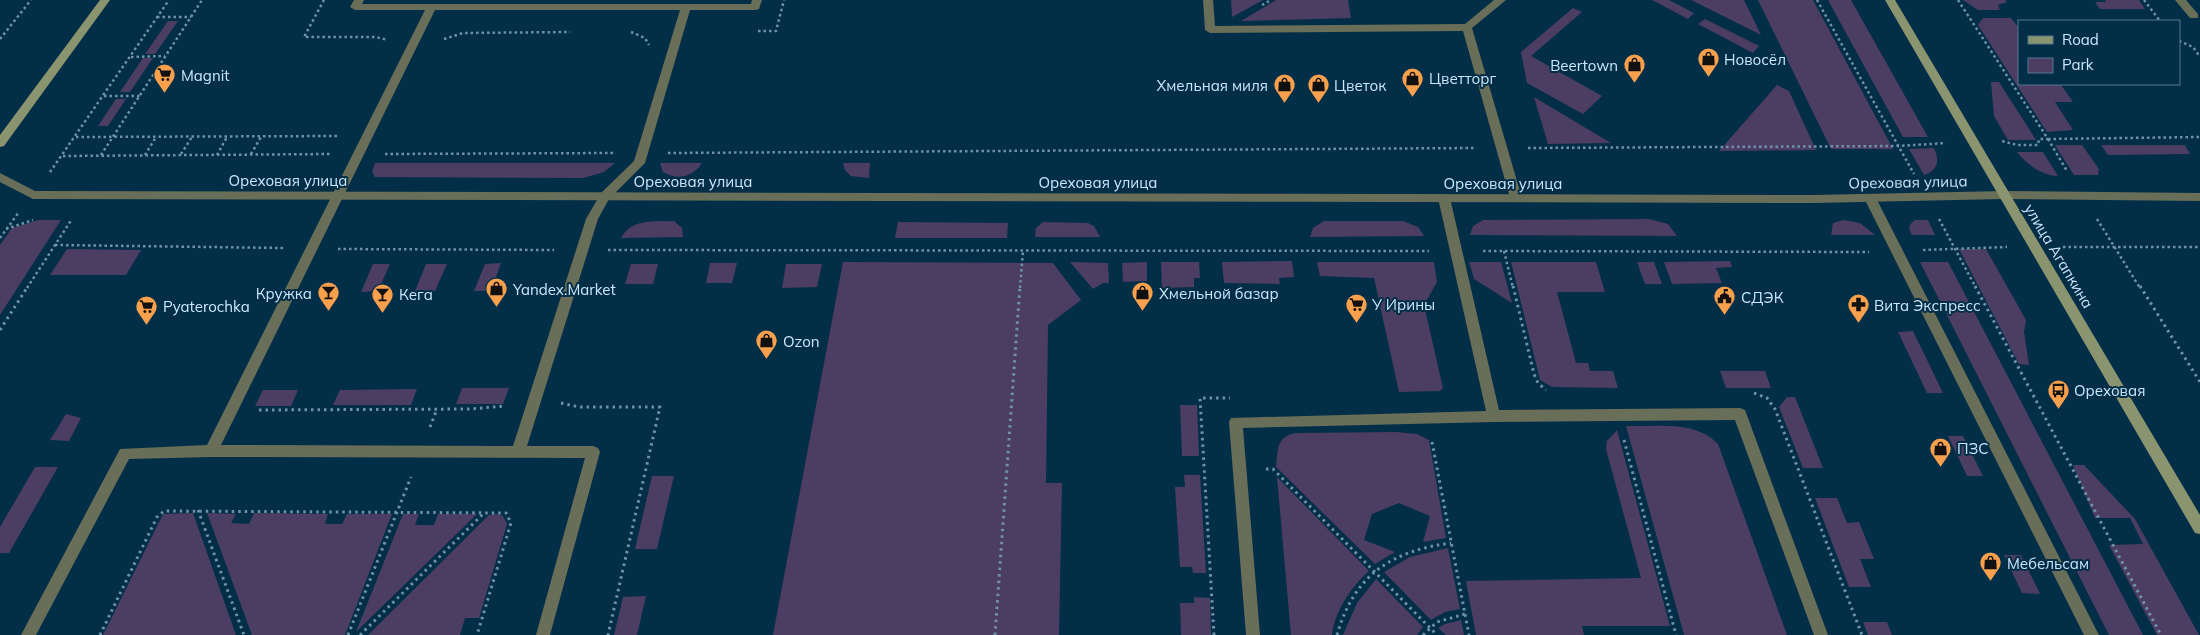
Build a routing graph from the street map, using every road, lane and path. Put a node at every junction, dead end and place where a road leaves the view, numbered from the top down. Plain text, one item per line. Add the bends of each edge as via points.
1 (31, 0) edge
2 (105, 0) edge
3 (169, 0) edge
4 (202, 0) edge
5 (324, 0) edge
6 (359, 0) edge
7 (757, 0) edge
8 (784, 0) edge
9 (1208, 0) edge
10 (1501, 0) edge
11 (1817, 0) edge
12 (1890, 0) edge
13 (1958, 0) edge
14 (2144, 0) edge
15 (2180, 0) edge
16 (432, 7) junction
17 (686, 7) junction
18 (157, 17) junction
19 (191, 17) junction
20 (2198, 19) edge
21 (2159, 20) edge
22 (1467, 27) junction
23 (748, 31) dead end
24 (577, 32) dead end
25 (625, 32) dead end
26 (0, 39) edge
27 (2180, 41) edge
28 (439, 43) dead end
29 (392, 44) dead end
30 (648, 50) dead end
31 (165, 56) junction
32 (130, 57) junction
33 (2200, 57) edge
34 (103, 96) junction
35 (140, 96) junction
36 (156, 137) junction
37 (192, 137) junction
38 (227, 137) junction
39 (261, 137) junction
40 (2200, 137) edge
41 (75, 138) junction
42 (112, 138) junction
43 (2048, 140) junction
44 (1973, 141) junction
45 (0, 144) edge
46 (668, 144) dead end
47 (387, 145) dead end
48 (1898, 146) junction
49 (1502, 148) junction
50 (641, 152) junction
51 (338, 154) junction
52 (359, 154) junction
53 (145, 155) junction
54 (181, 155) junction
55 (217, 155) junction
56 (251, 155) junction
57 (100, 156) junction
58 (0, 177) edge
59 (338, 195) junction
60 (2004, 195) junction
61 (605, 196) junction
62 (2200, 196) edge
63 (1927, 197) junction
64 (1444, 198) junction
65 (1516, 198) junction
66 (1870, 198) junction
67 (72, 218) dead end
68 (5, 230) dead end
69 (0, 238) edge
70 (55, 245) junction
71 (2035, 246) junction
72 (2114, 246) junction
73 (2198, 247) edge
74 (312, 249) junction
75 (1955, 249) junction
76 (1897, 250) junction
77 (582, 251) junction
78 (1023, 251) junction
79 (1456, 251) junction
80 (2200, 253) edge
81 (0, 330) edge
82 (2200, 382) edge
83 (507, 403) dead end
84 (437, 409) junction
85 (255, 410) dead end
86 (1617, 414) junction
87 (1427, 416) junction
88 (1494, 416) junction
89 (212, 451) junction
90 (420, 452) junction
91 (518, 452) junction
92 (1240, 469) junction
93 (1204, 470) dead end
94 (198, 510) junction
95 (398, 511) junction
96 (485, 512) junction
97 (2200, 528) edge
98 (1451, 543) junction
99 (1374, 571) junction
100 (1464, 614) junction
101 (1430, 628) junction
102 (28, 635) edge
103 (100, 635) edge
104 (244, 635) edge
105 (348, 635) edge
106 (360, 635) edge
107 (477, 635) edge
108 (544, 635) edge
109 (995, 635) edge
110 (1253, 635) edge
111 (1338, 635) edge
112 (1423, 635) edge
113 (1437, 635) edge
114 (1468, 635) edge
115 (1676, 635) edge
116 (1821, 635) edge
117 (2092, 635) edge
118 (2161, 635) edge

1 - 26 path
2 - 45 main road
3 - 18 path
4 - 19 path
5 - 29 path via 304,37 376,37
6 - 16 street via 355,7
7 - 17 street via 755,7
8 - 23 path via 776,31
9 - 22 street via 1210,30
10 - 22 street
11 - 48 path
12 - 44 main road, улица Агапкина
13 - 43 path
14 - 21 path
15 - 20 street
16 - 17 street
16 - 52 street
17 - 50 street
18 - 19 path
18 - 32 path
19 - 31 path
22 - 49 street
24 - 28 path via 463,33
25 - 30 path via 645,38
27 - 33 path via 2192,47
31 - 32 path
31 - 35 path
32 - 34 path
34 - 35 path
34 - 41 path
35 - 42 path
36 - 37 path
36 - 42 path
36 - 53 path
37 - 38 path
37 - 54 path
38 - 39 path
38 - 55 path
39 - 51 path via 347,136
39 - 56 path
40 - 43 path
41 - 42 path
41 - 57 path via 63,156
42 - 57 path
43 - 44 path via 2018,145 2006,141
44 - 48 path
44 - 60 main road, улица Агапкина
46 - 49 path via 665,153
47 - 50 path via 383,154
48 - 49 path
48 - 63 path
49 - 65 street
50 - 61 street via 638,163
51 - 52 path
51 - 56 path
52 - 59 street
53 - 54 path
53 - 57 path
54 - 55 path
55 - 56 path
58 - 59 street, Ореховая улица via 33,194
59 - 61 street, Ореховая улица
59 - 74 street
60 - 62 street, Ореховая улица
60 - 63 street, Ореховая улица
60 - 71 main road, улица Агапкина
61 - 64 street, Ореховая улица
61 - 77 street via 592,219
63 - 66 street, Ореховая улица
63 - 75 path
64 - 65 street, Ореховая улица
64 - 79 street
65 - 66 street, Ореховая улица
66 - 76 street
67 - 70 path
68 - 69 path
70 - 74 path
70 - 81 path
71 - 72 path
71 - 75 path
71 - 97 main road, улица Агапкина
72 - 73 path
72 - 82 path
73 - 80 path
74 - 77 path
74 - 89 street
75 - 76 path
75 - 118 path
76 - 79 path
76 - 117 street
77 - 78 path
77 - 91 street
78 - 79 path
78 - 109 path
79 - 88 street
83 - 84 path via 500,408
84 - 85 path
84 - 90 path
86 - 88 street
86 - 115 path
86 - 116 street via 1740,414
87 - 88 street
87 - 92 street via 1236,422
87 - 98 path
89 - 90 street
89 - 102 street via 125,453
90 - 91 street
90 - 95 path
91 - 108 street via 593,452
92 - 93 path
92 - 99 path via 1273,469
92 - 110 street
94 - 95 path
94 - 103 path via 166,510 158,515
94 - 104 path
95 - 96 path
95 - 105 path
96 - 106 path
96 - 107 path via 506,514 511,523
98 - 99 path via 1409,550
98 - 100 path
99 - 101 path
99 - 111 path via 1350,601 1342,616
100 - 101 path via 1446,618
100 - 114 path
101 - 112 path
101 - 113 path

